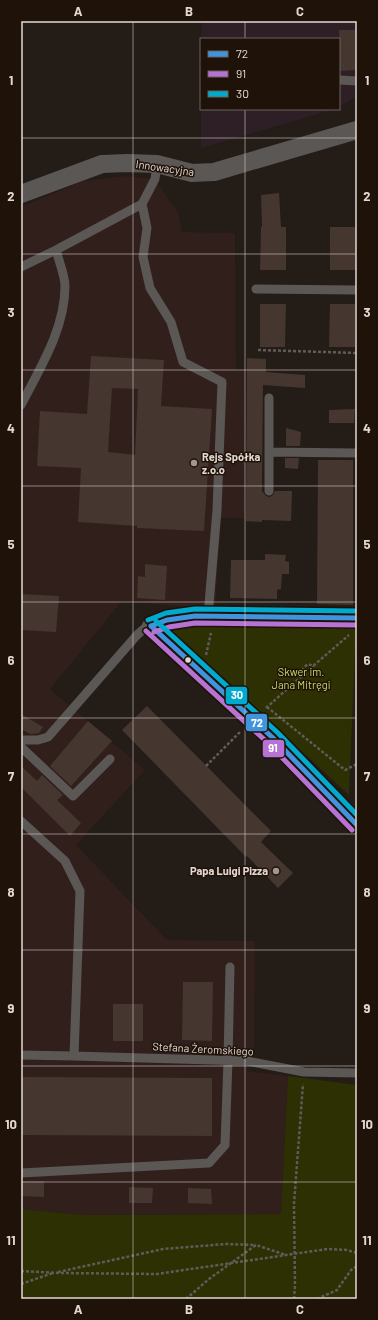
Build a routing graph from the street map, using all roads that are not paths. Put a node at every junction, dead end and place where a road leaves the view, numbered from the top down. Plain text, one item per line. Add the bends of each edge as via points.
1 (340, 80) edge
2 (357, 81) edge
3 (357, 130) edge
4 (157, 164) junction
5 (21, 194) edge
6 (142, 204) junction
7 (56, 250) junction
8 (21, 267) edge
9 (256, 289) dead end
10 (357, 290) edge
11 (269, 398) dead end
12 (21, 405) edge
13 (269, 452) junction
14 (357, 453) edge
15 (269, 491) dead end
16 (211, 616) junction
17 (355, 625) edge
18 (151, 626) junction
19 (21, 740) edge
20 (21, 747) edge
21 (110, 759) dead end
22 (21, 821) edge
23 (357, 825) edge
24 (230, 967) dead end
25 (21, 1055) edge
26 (74, 1056) junction
27 (228, 1061) junction
28 (357, 1073) edge
29 (21, 1173) edge

1 - 2 lane
3 - 4 street, Innowacyjna via 214,172 192,173
4 - 5 street, Innowacyjna via 102,164
4 - 6 lane via 155,179
6 - 7 lane
6 - 16 lane via 147,228 144,257 150,288 171,322 183,362 222,382
7 - 8 lane
7 - 12 lane via 65,285 61,323
9 - 10 lane
11 - 13 lane
13 - 14 lane
13 - 15 lane
16 - 17 street
16 - 18 street via 175,618
18 - 19 lane via 137,635 48,737
18 - 23 street via 273,738
20 - 21 lane via 73,796
22 - 26 lane via 65,861 80,891
24 - 27 lane
25 - 26 lane, Stefana Żeromskiego
26 - 27 lane, Stefana Żeromskiego
27 - 28 lane, Stefana Żeromskiego via 247,1061 304,1072
27 - 29 lane via 225,1145 209,1163

